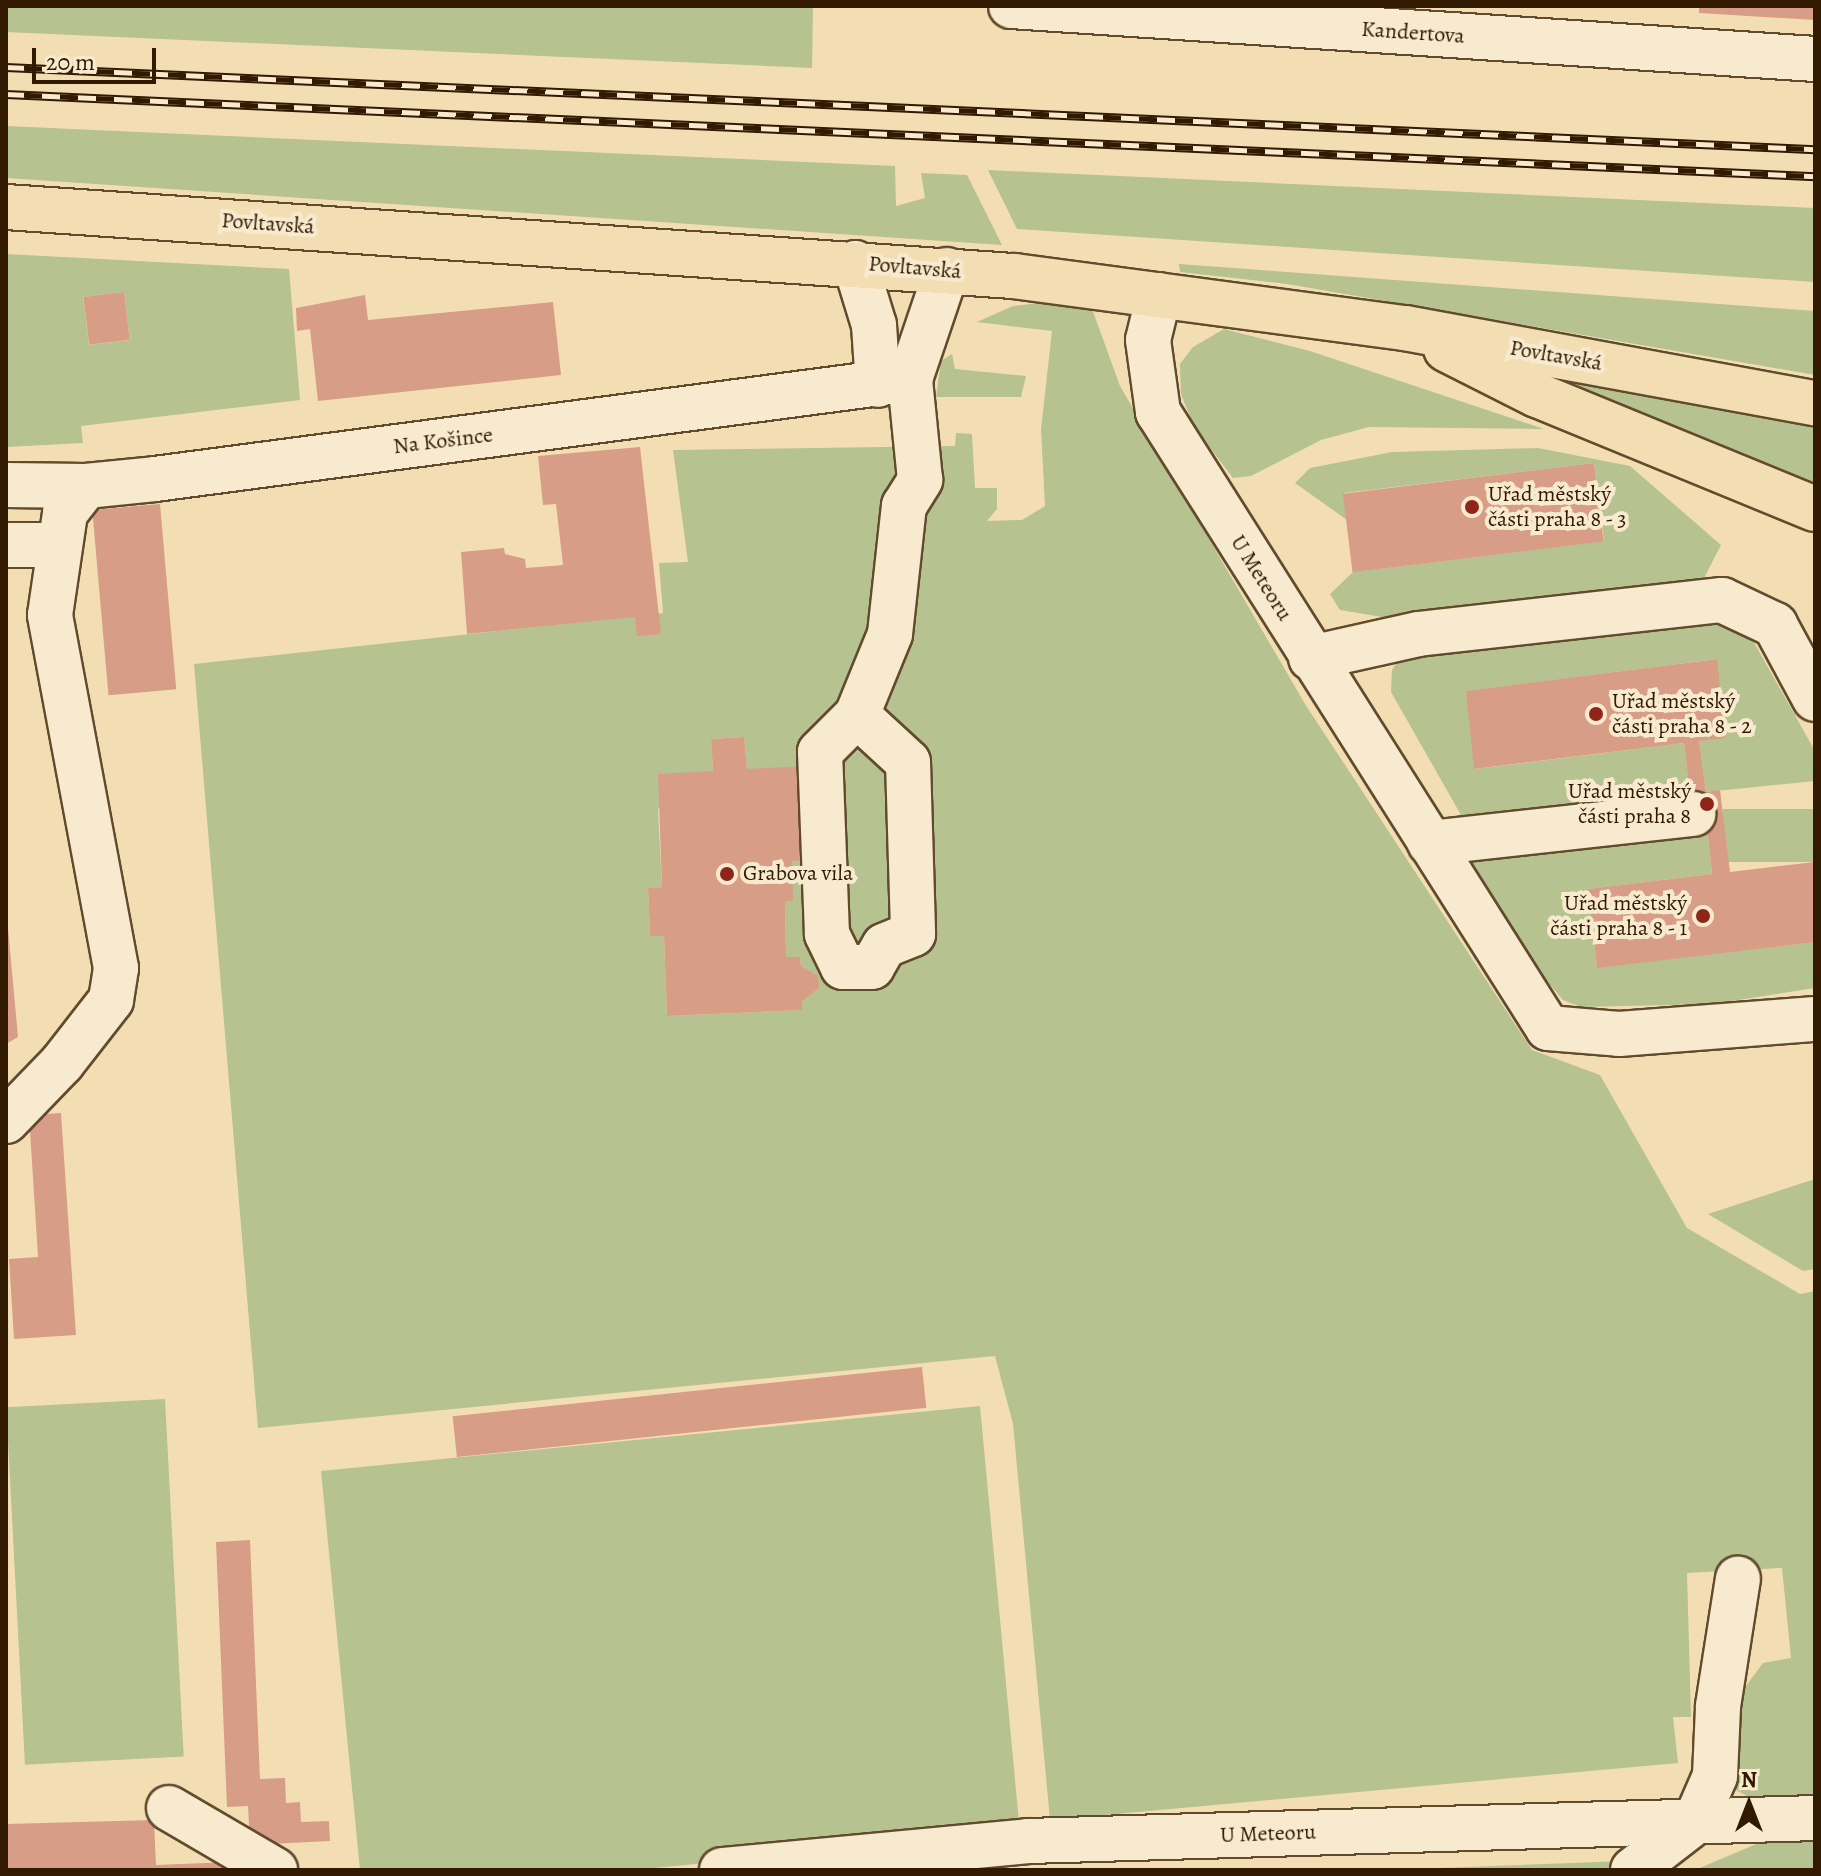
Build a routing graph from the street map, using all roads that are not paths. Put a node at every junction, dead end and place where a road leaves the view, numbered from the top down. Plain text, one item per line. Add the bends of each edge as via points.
1 (1011, 6) edge
2 (1815, 59) edge
3 (6, 207) edge
4 (855, 263) junction
5 (947, 270) junction
6 (1159, 295) junction
7 (1405, 328) junction
8 (894, 382) junction
9 (1815, 403) edge
10 (6, 485) edge
11 (86, 486) junction
12 (1815, 509) edge
13 (6, 545) edge
14 (60, 545) junction
15 (1311, 658) junction
16 (1815, 699) edge
17 (857, 715) junction
18 (1693, 814) dead end
19 (1430, 843) junction
20 (1815, 1019) edge
21 (6, 1121) edge
22 (1738, 1579) dead end
23 (169, 1808) dead end
24 (1815, 1818) edge
25 (1695, 1822) junction
26 (275, 1870) edge
27 (722, 1870) edge
28 (1633, 1870) edge
29 (1682, 1870) edge

1 - 2 street, Kandertova
3 - 4 main road, Povltavská
4 - 5 main road, Povltavská
4 - 8 street
5 - 6 main road, Povltavská
5 - 8 street
6 - 7 main road, Povltavská
6 - 15 street, U Meteoru via 1148,340 1158,412
7 - 9 main road, Povltavská
7 - 12 main road via 1537,395
8 - 11 street, Na Košince
8 - 17 street via 918,443 920,480 904,506 890,634
10 - 11 street, Na Košince
11 - 14 street via 65,513
13 - 14 street
14 - 21 street via 50,615 116,968 111,1000 62,1063
15 - 16 street via 1418,634 1722,600 1775,625
15 - 19 street, U Meteoru
17 - 17 street via 820,752 827,934 843,967 872,967 884,946 913,934 908,762
18 - 19 street
19 - 20 street, U Meteoru via 1548,1028 1619,1034
22 - 25 street via 1718,1706 1715,1776
23 - 26 street
24 - 25 street, U Meteoru
25 - 27 street, U Meteoru via 1028,1841
25 - 28 street
25 - 29 street

